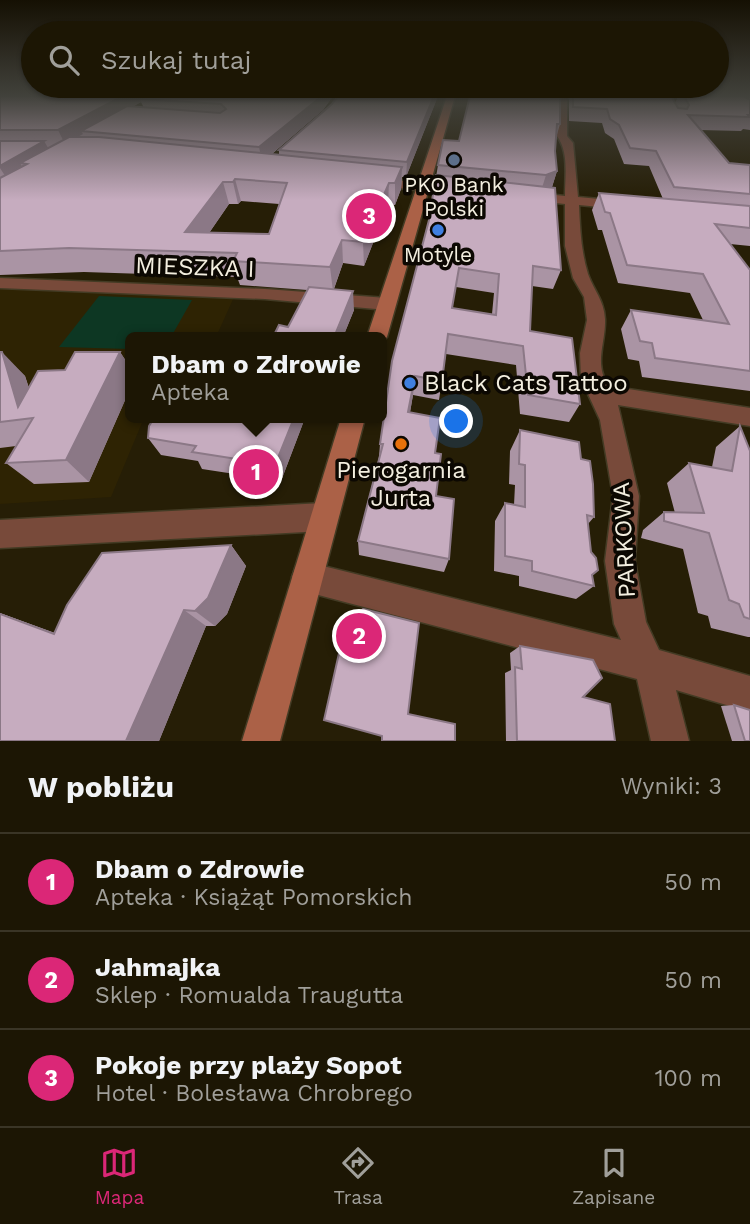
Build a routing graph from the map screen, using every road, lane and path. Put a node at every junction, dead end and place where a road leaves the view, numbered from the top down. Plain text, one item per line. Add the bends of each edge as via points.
1 (440, 131) edge
2 (562, 131) edge
3 (364, 181) edge
4 (422, 187) junction
5 (477, 192) edge
6 (518, 196) edge
7 (574, 201) junction
8 (641, 207) edge
9 (0, 283) edge
10 (387, 304) junction
11 (379, 332) edge
12 (602, 394) junction
13 (750, 417) edge
14 (351, 423) edge
15 (323, 517) junction
16 (0, 534) edge
17 (307, 577) junction
18 (650, 665) junction
19 (750, 694) edge
20 (261, 741) edge
21 (670, 741) edge

1 - 4 street
2 - 7 street, PARKOWA
3 - 4 street
4 - 5 street
4 - 10 street
6 - 7 street
7 - 8 street
7 - 12 street, PARKOWA via 570,217 573,246 581,278 593,297 596,320 590,353 592,379
9 - 10 street, MIESZKA I
10 - 11 street
12 - 13 street
12 - 18 street, PARKOWA via 612,420 626,496 620,561 630,624
14 - 15 street
15 - 16 street
15 - 17 street
17 - 18 street
17 - 20 street
18 - 19 street
18 - 21 street, PARKOWA

